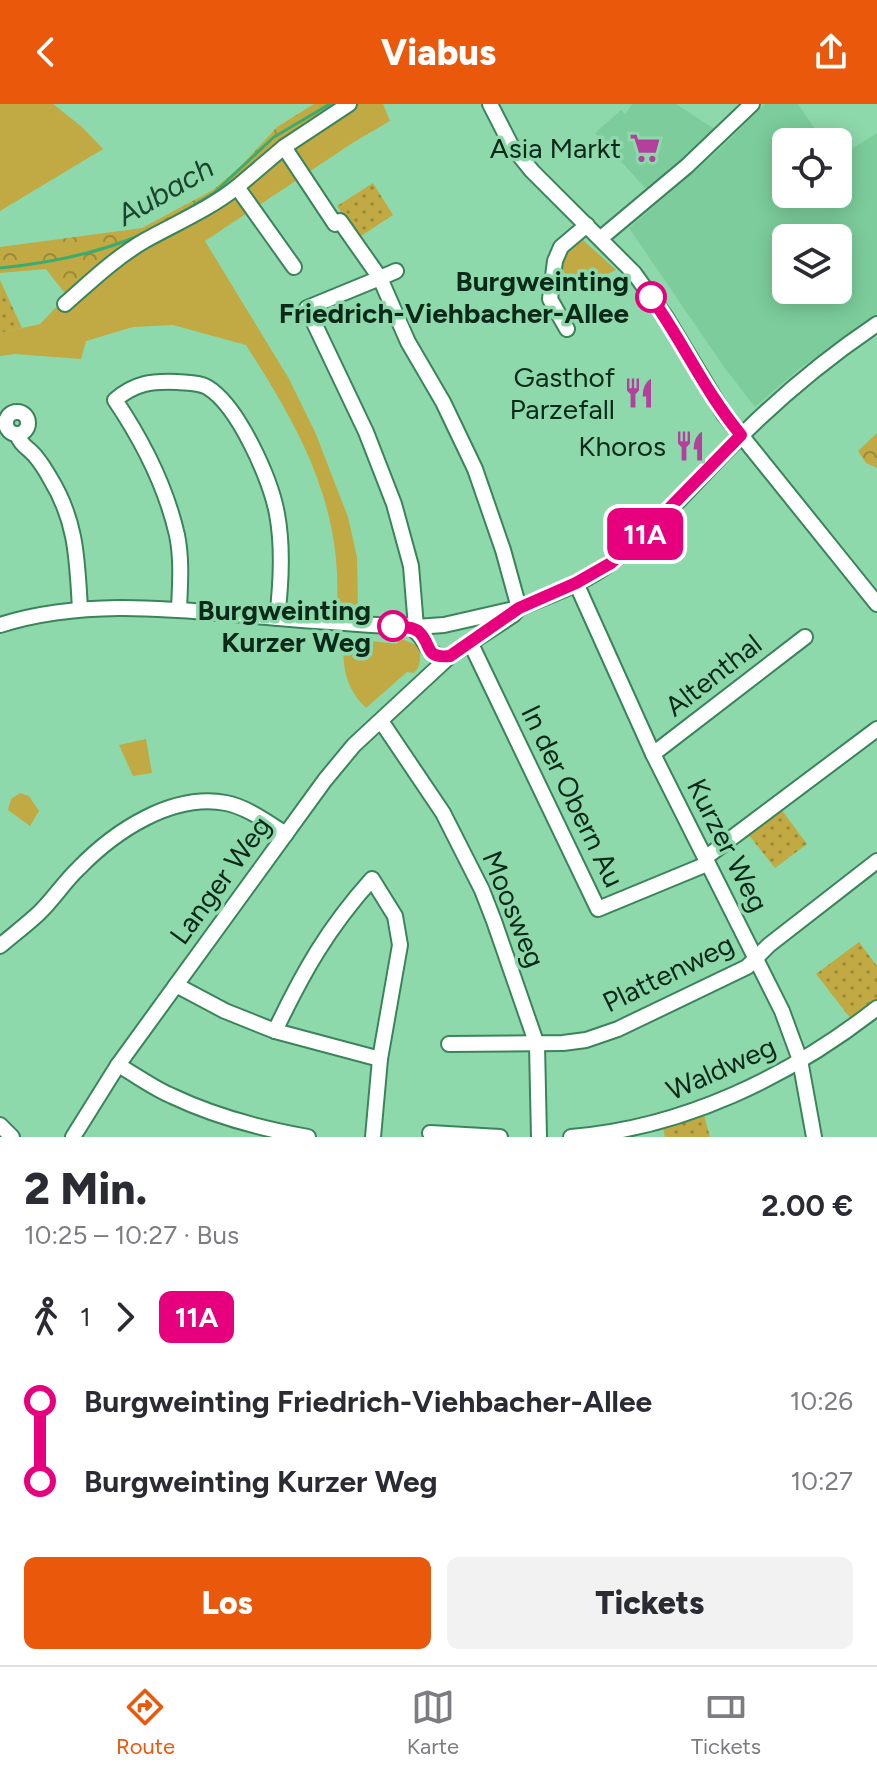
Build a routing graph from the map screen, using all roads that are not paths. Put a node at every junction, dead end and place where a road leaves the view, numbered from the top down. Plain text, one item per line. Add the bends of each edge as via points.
1 (349, 104) edge
2 (490, 104) edge
3 (752, 104) edge
4 (284, 147) junction
5 (237, 187) junction
6 (587, 225) junction
7 (601, 238) junction
8 (294, 267) dead end
9 (396, 271) dead end
10 (380, 278) junction
11 (65, 304) dead end
12 (877, 324) edge
13 (567, 329) dead end
14 (17, 434) dead end
15 (741, 435) junction
16 (576, 583) junction
17 (876, 601) edge
18 (519, 608) junction
19 (80, 609) junction
20 (179, 609) junction
21 (277, 618) junction
22 (0, 625) edge
23 (442, 625) junction
24 (413, 627) junction
25 (805, 637) dead end
26 (471, 644) junction
27 (429, 648) junction
28 (452, 655) junction
29 (432, 674) junction
30 (381, 721) junction
31 (877, 729) edge
32 (653, 754) junction
33 (286, 834) junction
34 (706, 861) junction
35 (877, 861) edge
36 (0, 946) edge
37 (757, 958) junction
38 (176, 985) junction
39 (877, 1008) edge
40 (275, 1031) junction
41 (449, 1044) dead end
42 (537, 1045) junction
43 (380, 1059) junction
44 (800, 1060) junction
45 (118, 1065) junction
46 (0, 1125) edge
47 (430, 1133) dead end
48 (12, 1137) edge
49 (73, 1137) edge
50 (308, 1137) edge
51 (373, 1137) edge
52 (500, 1137) edge
53 (539, 1137) edge
54 (571, 1137) edge
55 (814, 1137) edge

1 - 4 street
2 - 6 street via 525,163
3 - 7 street
4 - 5 street
4 - 10 street via 335,224 340,221
5 - 8 street
5 - 11 street via 142,242
6 - 7 street
6 - 13 street via 561,247 555,261 550,299
7 - 15 street via 665,316 711,396
9 - 10 street
10 - 18 street via 475,469
10 - 24 street via 307,308 394,504 411,566
12 - 15 street, Langer Weg via 829,358
14 - 19 street via 50,478 73,528
15 - 16 street, Langer Weg via 642,536 611,563
15 - 17 street
16 - 18 street, Langer Weg
16 - 32 street, Kurzer Weg
18 - 23 street
18 - 26 street, Langer Weg
19 - 20 street
19 - 22 street
20 - 21 street
20 - 21 street via 180,567 170,512 144,446 115,400 144,382 205,386 252,447 278,517
21 - 24 street
23 - 24 street
23 - 27 street via 430,630
23 - 28 street via 453,628 459,638
24 - 27 street
25 - 32 street, Altenthal
26 - 28 street, Langer Weg
26 - 34 street, In der Obern Au via 598,909
27 - 28 street via 439,657
27 - 29 street
28 - 29 street, Langer Weg
29 - 30 street, Langer Weg
30 - 33 street, Langer Weg via 354,745
30 - 42 street, Moosweg via 443,813 482,890
31 - 34 street, In der Obern Au
32 - 34 street, Kurzer Weg
33 - 36 street via 226,803 191,803 161,811 114,838
33 - 38 street, Langer Weg
34 - 37 street, Kurzer Weg
35 - 37 street, Plattenweg
37 - 42 street, Plattenweg via 618,1029 586,1040
37 - 44 street, Kurzer Weg
38 - 40 street
38 - 45 street, Langer Weg
39 - 44 street, Waldweg
40 - 43 street
40 - 43 street via 322,941 372,879 395,916 400,945
41 - 42 street, Plattenweg
42 - 53 street, Moosweg
43 - 51 street
44 - 54 street, Waldweg via 695,1111 655,1124
44 - 55 street, Kurzer Weg
45 - 49 street, Langer Weg
45 - 50 street via 187,1103
46 - 48 street
47 - 52 street

